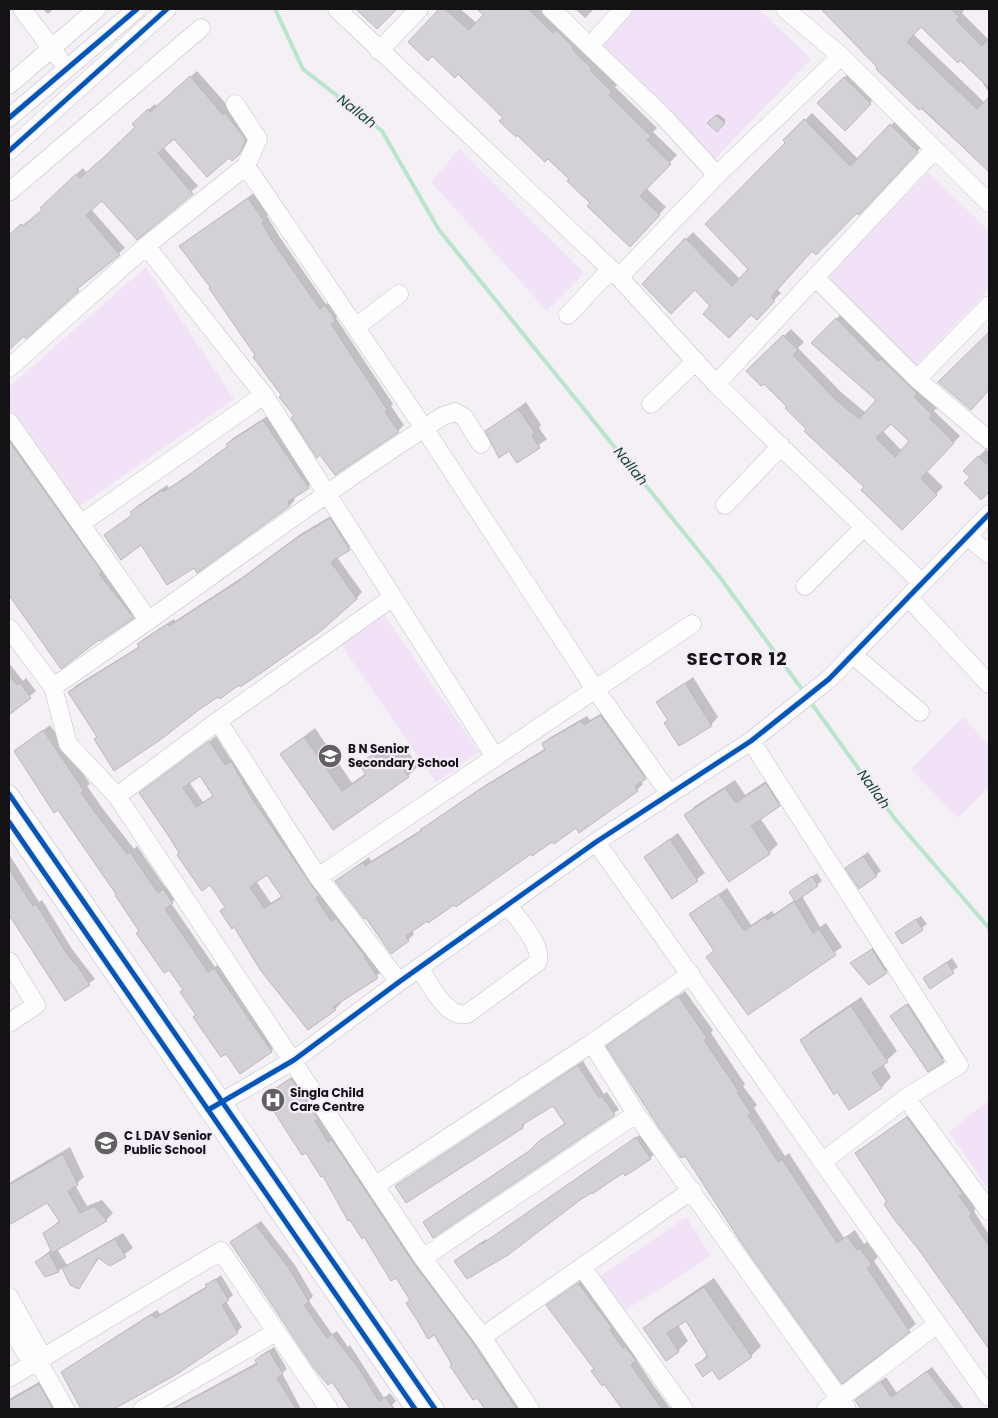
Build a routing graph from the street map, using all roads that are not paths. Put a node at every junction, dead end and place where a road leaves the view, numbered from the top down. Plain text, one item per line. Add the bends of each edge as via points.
1 (22, 9) edge
2 (97, 9) edge
3 (137, 9) edge
4 (167, 9) edge
5 (337, 9) edge
6 (419, 9) edge
7 (551, 9) edge
8 (623, 9) edge
9 (785, 9) edge
10 (202, 28) dead end
11 (590, 46) junction
12 (51, 50) junction
13 (379, 51) junction
14 (841, 56) junction
15 (69, 68) junction
16 (84, 84) junction
17 (9, 85) edge
18 (235, 104) dead end
19 (9, 118) edge
20 (935, 149) junction
21 (9, 151) edge
22 (246, 166) junction
23 (717, 175) junction
24 (9, 192) edge
25 (989, 203) edge
26 (146, 246) junction
27 (615, 273) junction
28 (815, 277) junction
29 (398, 294) dead end
30 (989, 306) edge
31 (568, 315) dead end
32 (356, 328) junction
33 (696, 362) junction
34 (9, 368) edge
35 (917, 378) junction
36 (716, 384) junction
37 (264, 395) junction
38 (651, 404) dead end
39 (9, 422) edge
40 (424, 428) junction
41 (989, 440) edge
42 (481, 444) dead end
43 (780, 446) junction
44 (327, 494) junction
45 (725, 506) dead end
46 (989, 514) edge
47 (82, 523) junction
48 (864, 526) junction
49 (967, 536) junction
50 (989, 554) edge
51 (921, 582) junction
52 (805, 586) dead end
53 (393, 597) junction
54 (908, 597) junction
55 (150, 621) junction
56 (692, 624) dead end
57 (9, 628) edge
58 (852, 654) junction
59 (989, 684) edge
60 (53, 687) junction
61 (595, 689) junction
62 (920, 712) dead end
63 (218, 720) junction
64 (751, 741) junction
65 (495, 757) junction
66 (669, 793) junction
67 (9, 794) edge
68 (117, 796) junction
69 (9, 822) edge
70 (596, 842) junction
71 (318, 877) junction
72 (508, 905) junction
73 (9, 961) edge
74 (419, 968) junction
75 (691, 974) junction
76 (399, 982) junction
77 (9, 1024) edge
78 (592, 1043) junction
79 (294, 1060) junction
80 (906, 1098) junction
81 (215, 1105) junction
82 (636, 1114) junction
83 (822, 1162) junction
84 (376, 1185) junction
85 (692, 1190) junction
86 (989, 1211) edge
87 (423, 1258) junction
88 (582, 1268) junction
89 (9, 1297) edge
90 (936, 1325) junction
91 (9, 1326) edge
92 (276, 1332) junction
93 (482, 1337) junction
94 (38, 1361) junction
95 (9, 1378) edge
96 (989, 1397) edge
97 (844, 1404) edge
98 (65, 1409) edge
99 (143, 1409) edge
100 (329, 1409) edge
101 (415, 1409) edge
102 (435, 1409) edge
103 (530, 1409) edge
104 (684, 1409) edge
105 (826, 1409) edge

1 - 12 street
2 - 12 street
3 - 15 street
4 - 16 street
5 - 13 street
6 - 13 street
7 - 11 street
8 - 11 street
9 - 14 street
10 - 24 street
11 - 23 street via 663,116
12 - 15 street
12 - 17 street
13 - 27 street
14 - 20 street
14 - 23 street
15 - 16 street
15 - 19 street
16 - 21 street
18 - 22 street via 258,139
20 - 25 street
20 - 28 street
22 - 26 street
22 - 32 street
23 - 27 street
26 - 34 street
26 - 37 street
27 - 31 street
27 - 33 street
28 - 35 street
28 - 36 street
29 - 32 street
30 - 35 street
32 - 40 street
33 - 36 street
33 - 38 street
35 - 41 street
36 - 43 street
37 - 44 street
37 - 47 street
39 - 47 street
40 - 42 street via 455,412 464,417
40 - 44 street
40 - 61 street
43 - 45 street
43 - 48 street
44 - 53 street
44 - 55 street
46 - 49 street
47 - 55 street
48 - 51 street
48 - 52 street
49 - 50 street
49 - 51 street
51 - 54 street
53 - 63 street
53 - 65 street
54 - 58 street
54 - 59 street
55 - 60 street
56 - 61 street
57 - 60 street
58 - 62 street
58 - 64 street via 829,679
60 - 68 street via 68,744
61 - 65 street
61 - 66 street
63 - 68 street
63 - 71 street
64 - 66 street
64 - 80 street via 959,1065
65 - 71 street
66 - 70 street
67 - 81 street
68 - 79 street
69 - 81 street
70 - 72 street
70 - 75 street
71 - 76 street
72 - 74 street
72 - 74 street via 537,944 539,960 467,1014 460,1016 448,1010
73 - 77 street via 36,1005
74 - 76 street
75 - 78 street
75 - 83 street
76 - 79 street
78 - 82 street
78 - 84 street
79 - 81 street
79 - 84 street
80 - 83 street
80 - 86 street
81 - 101 street
81 - 102 street
82 - 85 street
82 - 87 street
83 - 90 street
84 - 87 street
85 - 88 street
85 - 97 street
87 - 93 street
88 - 93 street
88 - 104 street
89 - 94 street
90 - 96 street
90 - 97 street
91 - 94 street
92 - 94 street via 221,1251
92 - 99 street
92 - 100 street
93 - 103 street
94 - 95 street
94 - 98 street
97 - 105 street

